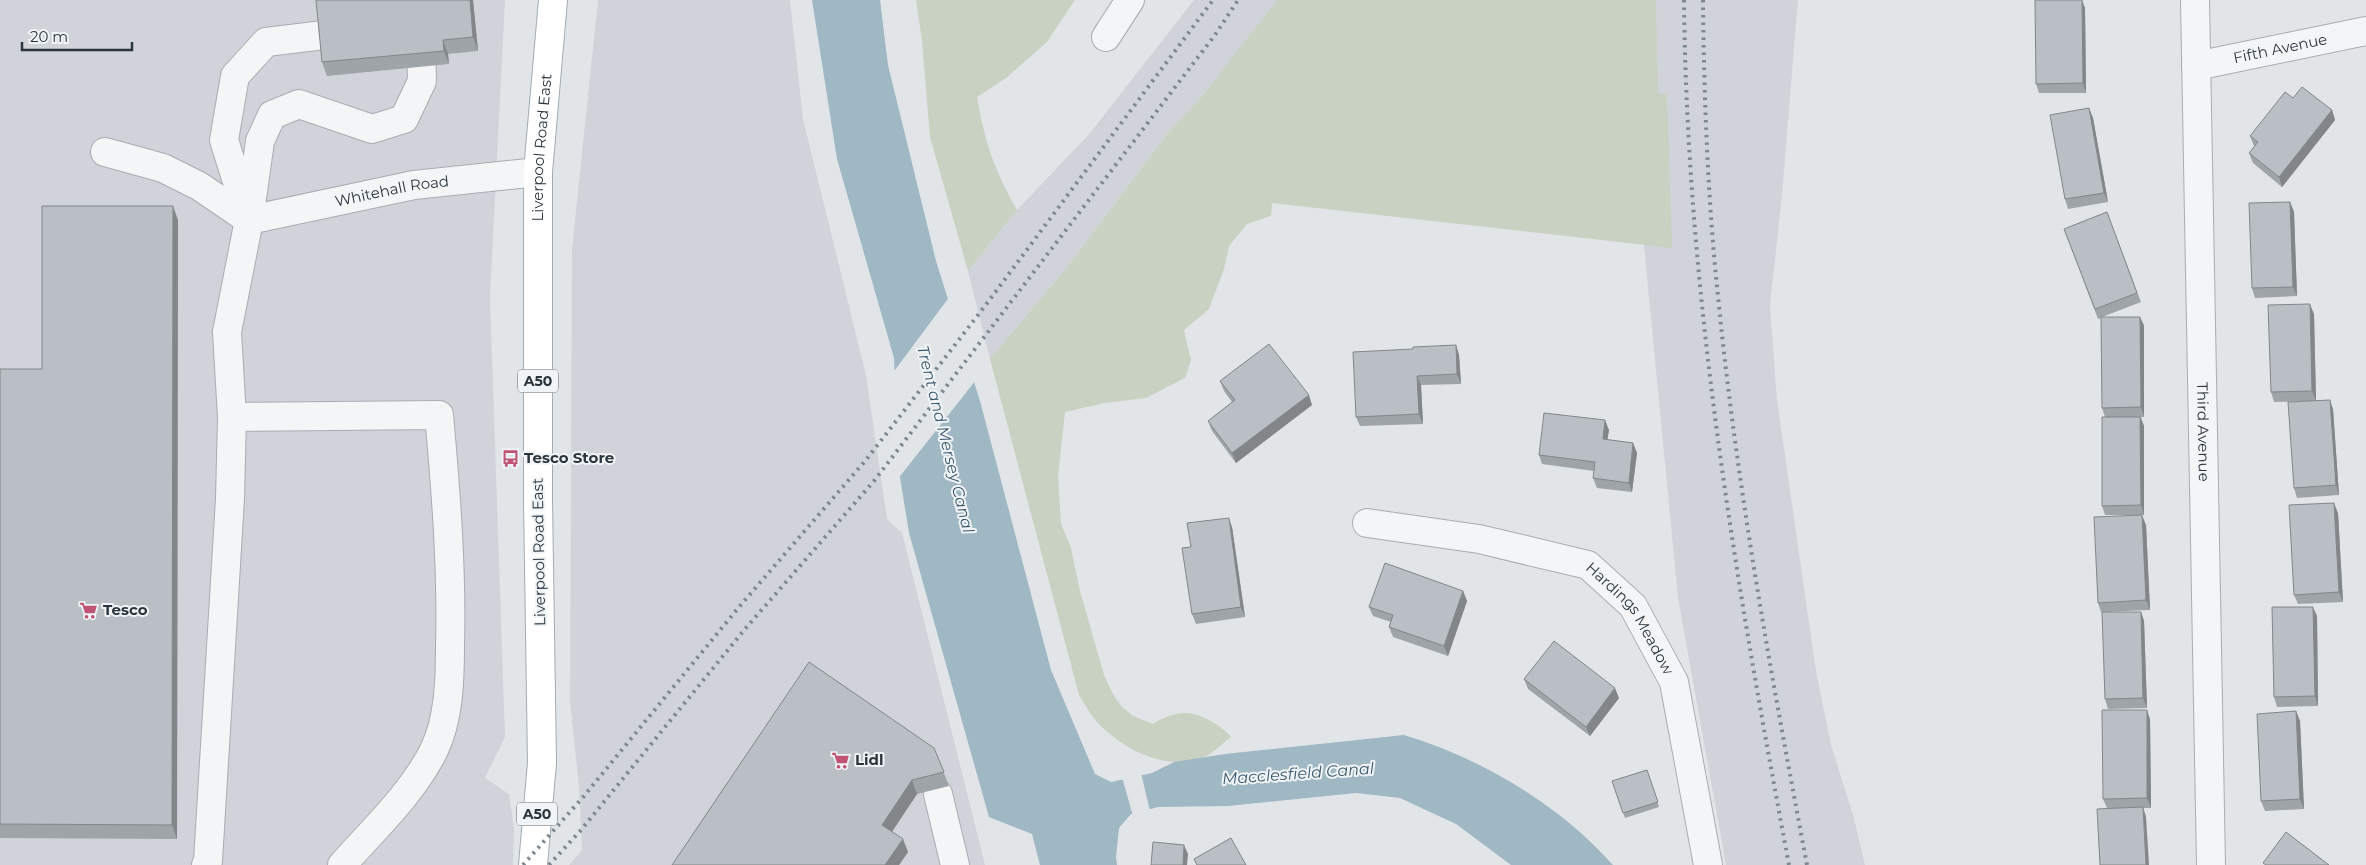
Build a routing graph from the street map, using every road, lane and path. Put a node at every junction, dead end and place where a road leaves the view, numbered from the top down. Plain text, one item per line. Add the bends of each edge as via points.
1 (553, 0) edge
2 (1130, 0) edge
3 (2195, 0) edge
4 (2366, 31) edge
5 (1106, 37) dead end
6 (2196, 66) junction
7 (105, 152) dead end
8 (538, 172) junction
9 (249, 220) junction
10 (232, 417) junction
11 (1366, 522) dead end
12 (938, 794) edge
13 (206, 865) edge
14 (342, 865) edge
15 (533, 865) edge
16 (955, 865) edge
17 (1708, 865) edge
18 (2210, 865) edge

1 - 8 main road, Liverpool Road East / A50
2 - 5 street
3 - 6 street, Third Avenue
4 - 6 street, Fifth Avenue
6 - 18 street, Third Avenue
7 - 9 street via 163,168 199,186
8 - 9 street, Whitehall Road via 414,185
8 - 15 main road, Liverpool Road East / A50 via 542,763
9 - 9 street via 224,140 234,76 266,42 400,26 421,46 422,81 404,119 372,128 299,104 272,115 260,141
9 - 10 street via 227,332
10 - 13 street via 226,594
10 - 14 street via 439,415 451,610 450,675 442,730 415,783
11 - 17 street, Hardings Meadow via 1480,538 1588,565 1633,606 1674,682
12 - 16 street

